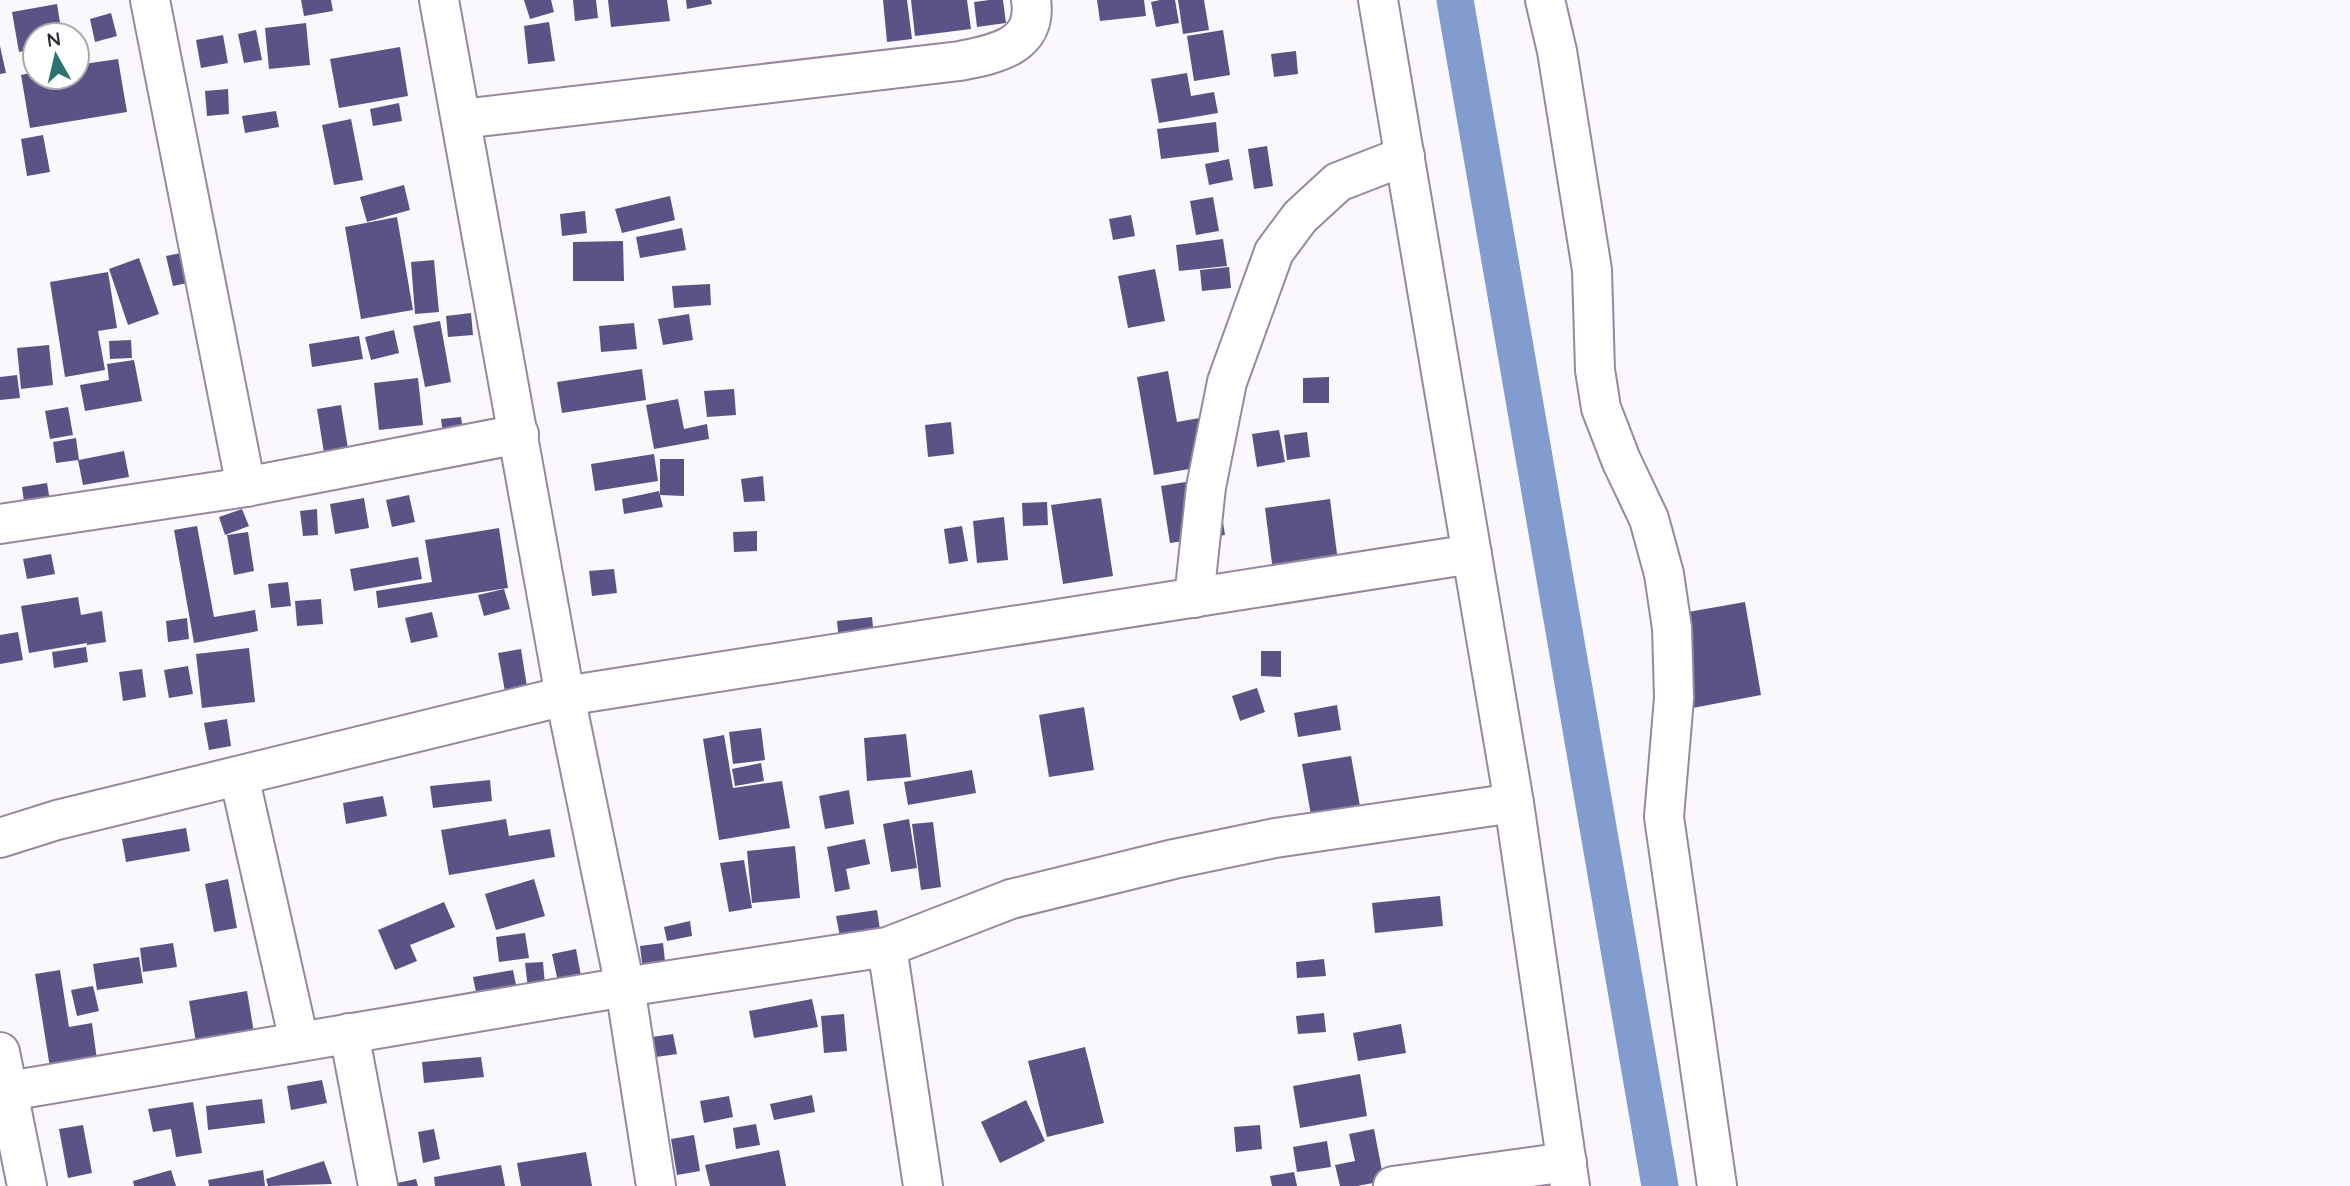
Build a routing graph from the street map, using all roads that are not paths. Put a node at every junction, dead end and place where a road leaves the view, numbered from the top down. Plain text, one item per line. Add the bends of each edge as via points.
1 (150, 0) edge
2 (439, 0) edge
3 (1031, 0) edge
4 (1378, 0) edge
5 (1545, 0) edge
6 (461, 119) junction
7 (1405, 156) junction
8 (519, 434) junction
9 (246, 486) junction
10 (0, 524) edge
11 (1472, 554) junction
12 (1194, 597) junction
13 (565, 696) junction
14 (239, 776) junction
15 (1514, 803) junction
16 (0, 838) edge
17 (887, 947) junction
18 (625, 987) junction
19 (349, 1033) junction
20 (299, 1041) junction
21 (0, 1052) edge
22 (9, 1091) junction
23 (1568, 1174) edge
24 (27, 1186) edge
25 (378, 1186) edge
26 (656, 1186) edge
27 (923, 1186) edge
28 (1393, 1186) edge
29 (1717, 1186) edge

1 - 9 street
2 - 6 street
3 - 6 street via 1033,11 1023,38 1002,52 960,61
4 - 7 street
5 - 29 street via 1592,270 1595,370 1601,408 1649,519 1672,628 1674,698 1664,817
6 - 8 street
7 - 11 street
7 - 12 street via 1338,182 1300,217 1274,252 1227,382 1206,487
8 - 9 street
8 - 13 street
9 - 10 street
11 - 12 street
11 - 15 street
12 - 13 street
13 - 14 street
13 - 18 street
14 - 16 street
14 - 20 street
15 - 17 street via 1275,838 1174,859 1011,899
15 - 23 street
17 - 18 street
17 - 27 street
18 - 19 street
18 - 26 street
19 - 20 street
19 - 25 street
20 - 22 street
21 - 22 street
22 - 24 street
23 - 28 street

